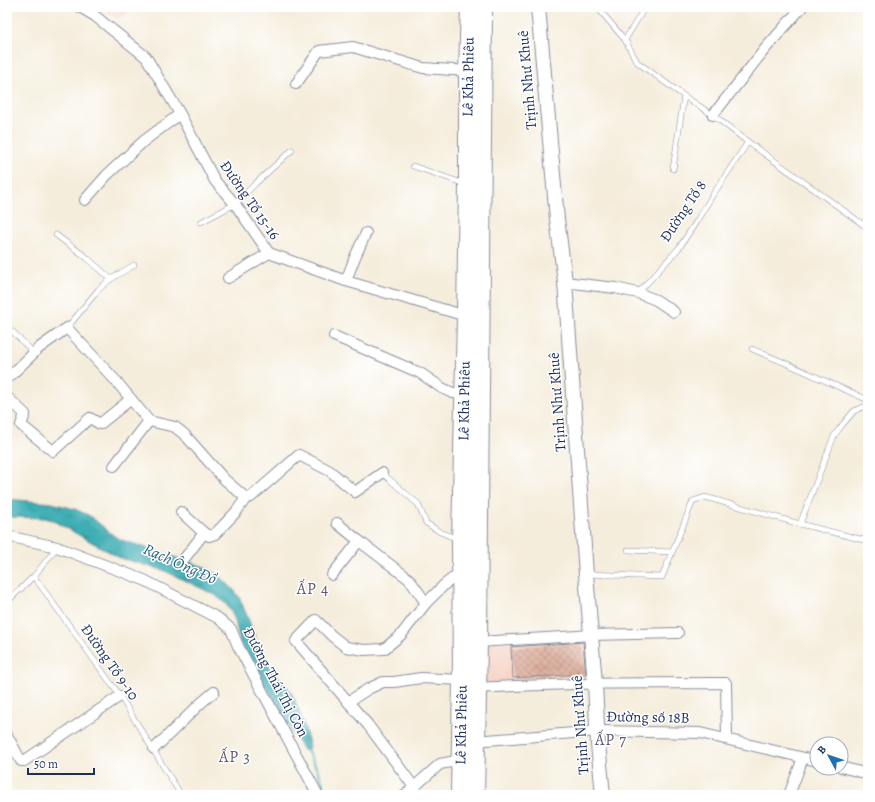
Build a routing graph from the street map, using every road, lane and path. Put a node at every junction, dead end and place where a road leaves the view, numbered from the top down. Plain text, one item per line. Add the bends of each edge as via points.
1 (80, 7) edge
2 (470, 7) edge
3 (483, 7) edge
4 (538, 7) edge
5 (597, 7) edge
6 (644, 7) edge
7 (802, 7) edge
8 (625, 40) junction
9 (468, 71) junction
10 (296, 84) dead end
11 (684, 96) junction
12 (180, 114) junction
13 (713, 115) junction
14 (748, 142) junction
15 (292, 150) dead end
16 (413, 166) dead end
17 (672, 169) dead end
18 (468, 185) junction
19 (85, 200) dead end
20 (235, 204) junction
21 (201, 222) dead end
22 (868, 228) edge
23 (366, 234) dead end
24 (56, 235) dead end
25 (269, 253) junction
26 (134, 265) dead end
27 (228, 278) dead end
28 (111, 279) junction
29 (346, 281) junction
30 (565, 282) junction
31 (638, 293) junction
32 (674, 312) dead end
33 (466, 316) junction
34 (67, 328) junction
35 (13, 332) dead end
36 (334, 336) dead end
37 (752, 349) dead end
38 (34, 353) junction
39 (7, 379) edge
40 (464, 394) junction
41 (7, 397) edge
42 (131, 399) junction
43 (868, 400) edge
44 (868, 405) edge
45 (149, 420) junction
46 (114, 466) dead end
47 (382, 473) joint
48 (246, 498) junction
49 (181, 512) dead end
50 (337, 523) dead end
51 (800, 524) junction
52 (204, 533) junction
53 (7, 536) edge
54 (461, 540) junction
55 (359, 541) junction
56 (868, 541) edge
57 (57, 547) junction
58 (628, 550) dead end
59 (672, 552) junction
60 (184, 558) dead end
61 (462, 571) junction
62 (586, 574) junction
63 (35, 575) junction
64 (332, 575) dead end
65 (7, 602) edge
66 (426, 603) junction
67 (678, 634) dead end
68 (591, 635) junction
69 (478, 642) junction
70 (469, 684) junction
71 (595, 684) junction
72 (214, 692) dead end
73 (120, 696) junction
74 (348, 702) junction
75 (598, 731) junction
76 (7, 734) edge
77 (727, 739) junction
78 (475, 741) junction
79 (154, 750) junction
80 (803, 758) junction
81 (809, 759) edge
82 (461, 760) junction
83 (849, 769) edge
84 (868, 774) edge
85 (414, 787) junction
86 (181, 795) edge
87 (318, 795) edge
88 (406, 795) edge
89 (460, 795) edge
90 (475, 795) edge
91 (603, 795) edge
92 (789, 795) edge

1 - 12 street, Đường Tổ 15-16 via 146,57
2 - 9 highway, Lê Khả Phiêu
3 - 69 highway, Lê Khả Phiêu
4 - 30 street, Trịnh Như Khuê
5 - 8 lane
6 - 8 lane
7 - 13 street
8 - 11 lane via 637,62
9 - 10 street via 423,68 353,47 319,50
9 - 18 highway, Lê Khả Phiêu
11 - 13 lane
11 - 17 lane
12 - 19 street via 145,140 107,175
12 - 20 street, Đường Tổ 15-16 via 215,181
13 - 14 lane
14 - 22 lane
14 - 31 lane, Đường Tổ 8 via 679,248
15 - 20 lane
16 - 18 lane
18 - 33 highway, Lê Khả Phiêu
20 - 21 lane
20 - 25 street, Đường Tổ 15-16
23 - 29 street
24 - 28 lane
25 - 27 street
25 - 29 street, Đường Tổ 15-16
26 - 28 lane
28 - 34 lane via 98,290
29 - 33 street, Đường Tổ 15-16
30 - 31 street
30 - 62 street, Trịnh Như Khuê
31 - 32 street via 656,300
33 - 40 highway, Lê Khả Phiêu
34 - 38 street
34 - 42 street
35 - 38 lane
36 - 40 street via 420,373 453,393
37 - 43 lane
38 - 39 street
40 - 54 highway, Lê Khả Phiêu
41 - 42 street via 25,414 21,425 53,451 90,418 100,424
42 - 45 street
44 - 51 lane via 854,411 834,436
45 - 46 street
45 - 48 street via 175,427 185,435 224,479
47 - 48 street via 355,492 330,471 299,455 251,497
47 - 54 lane via 418,504 426,524
48 - 52 street via 216,534 209,536
49 - 52 street
50 - 55 street
51 - 56 lane
51 - 59 lane via 705,497 693,501
52 - 60 street
53 - 57 street, Đường Thái Thị Còn
54 - 61 highway, Lê Khả Phiêu
55 - 64 street
55 - 66 street via 409,579
57 - 63 lane
57 - 87 street, Đường Thái Thị Còn via 144,580 218,618 231,628 238,646
58 - 59 lane
59 - 62 lane via 662,577
61 - 66 street
61 - 70 highway, Lê Khả Phiêu
62 - 68 street, Trịnh Như Khuê
63 - 65 lane
63 - 73 lane, Đường Tổ 9-10
66 - 74 street via 401,635 384,649 364,650 346,647 316,620 296,641
67 - 68 street
68 - 69 street
68 - 71 street, Trịnh Như Khuê
69 - 70 highway, Lê Khả Phiêu
70 - 71 street
70 - 74 street via 421,678 383,682
70 - 78 highway, Lê Khả Phiêu
70 - 82 highway, Lê Khả Phiêu
71 - 75 street, Trịnh Như Khuê
71 - 77 street via 726,683
72 - 79 street
73 - 76 street via 24,761 20,761
73 - 79 lane, Đường Tổ 9-10
74 - 85 street
75 - 77 street, Đường số 18B via 700,732
75 - 78 street, Đường số 18B
75 - 91 street, Trịnh Như Khuê
77 - 80 street, Đường số 18B
78 - 90 highway, Lê Khả Phiêu
79 - 86 lane, Đường Tổ 9-10
80 - 81 street, Đường số 18B
80 - 92 street
82 - 85 street via 440,764
82 - 89 highway, Lê Khả Phiêu
83 - 84 street
85 - 88 street

